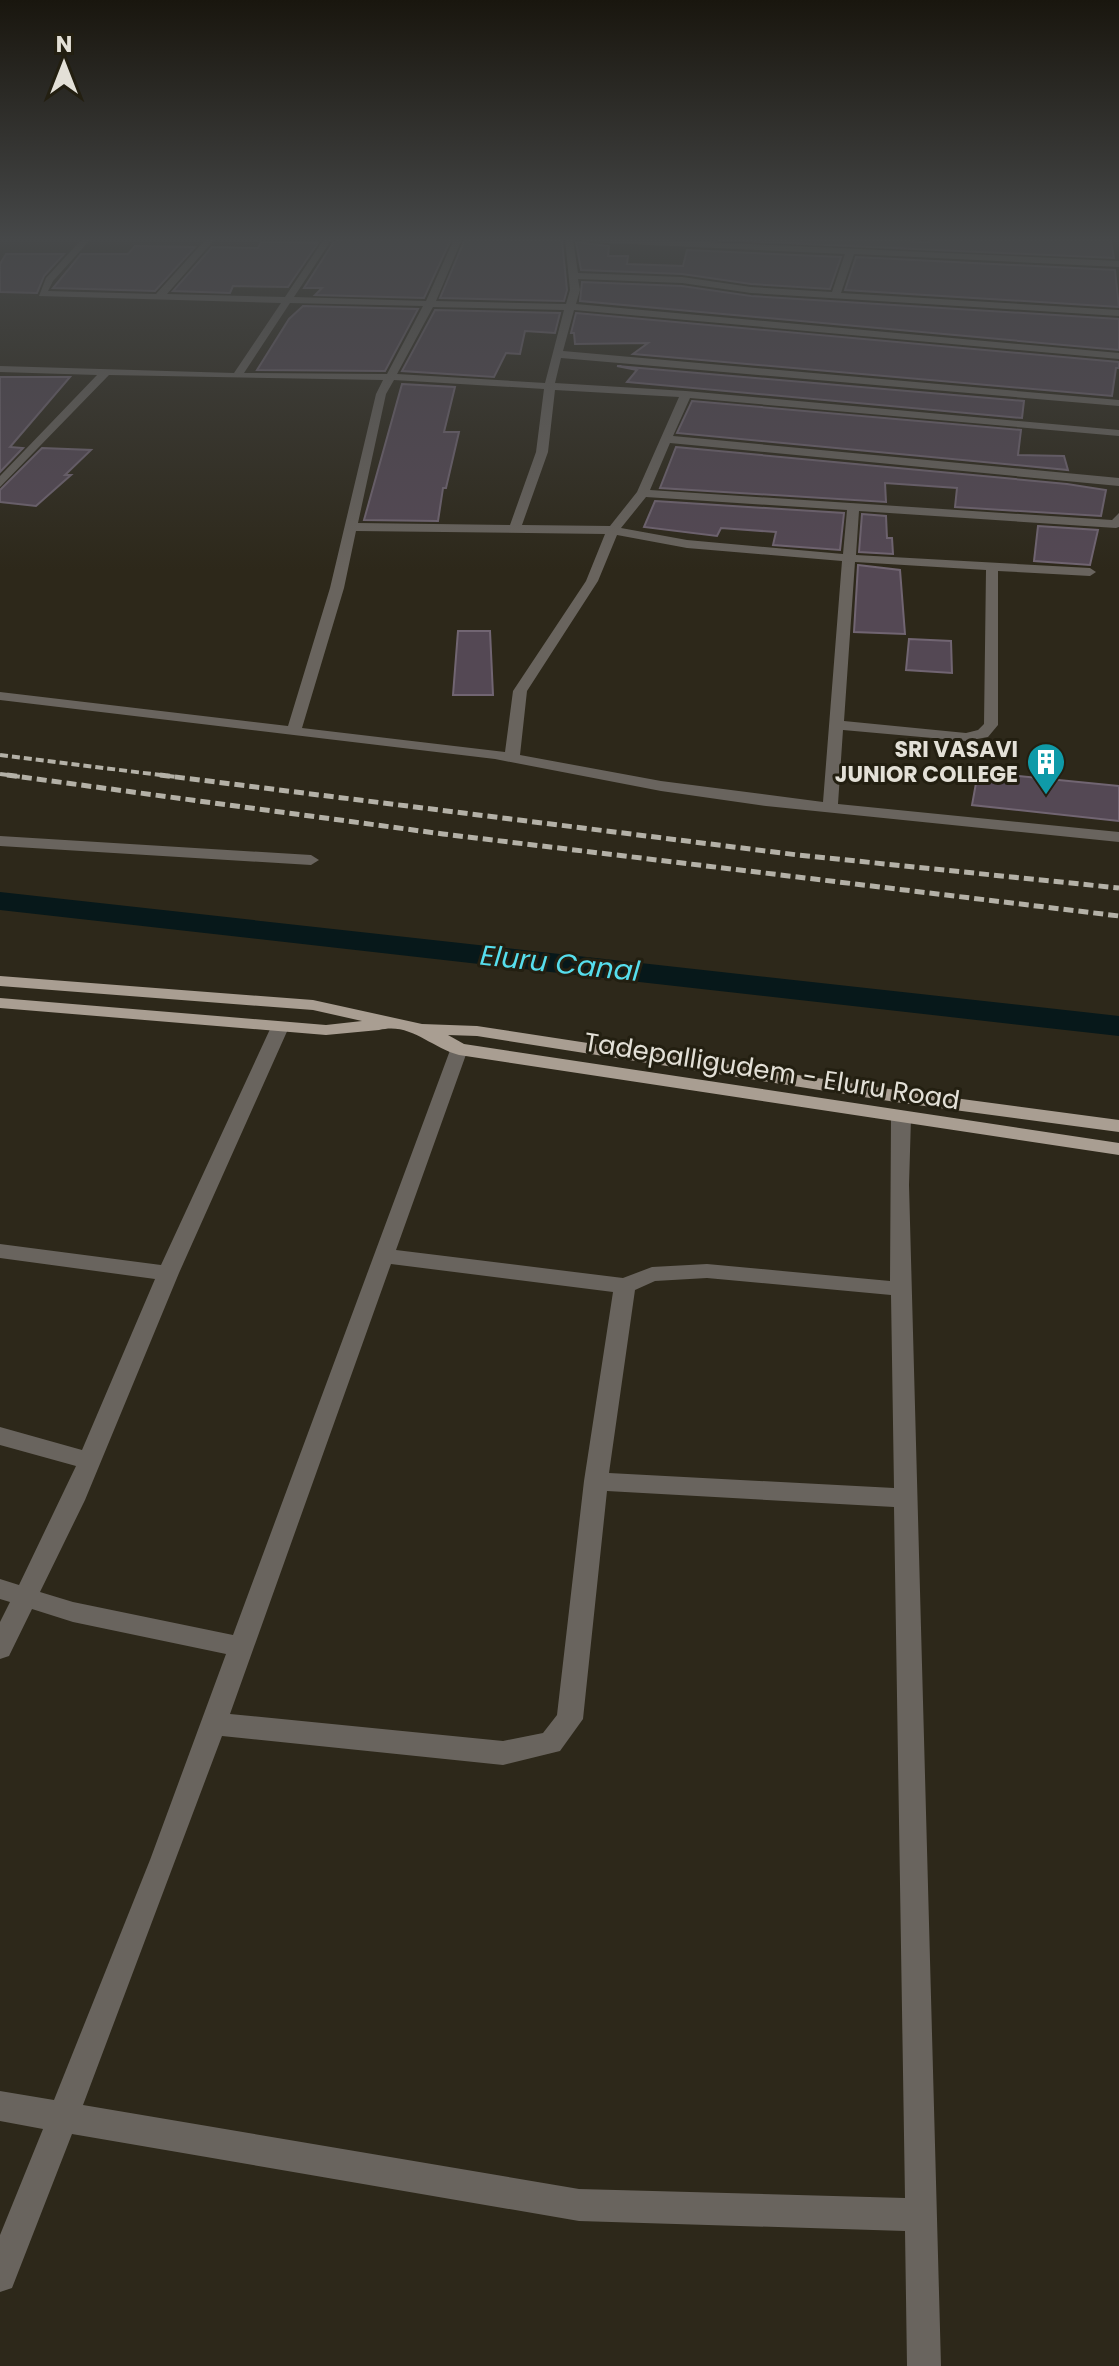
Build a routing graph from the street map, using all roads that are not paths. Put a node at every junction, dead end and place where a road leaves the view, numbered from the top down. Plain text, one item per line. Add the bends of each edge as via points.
1 (254, 349) edge
2 (404, 349) edge
3 (558, 349) edge
4 (1045, 349) edge
5 (556, 354) junction
6 (1119, 356) edge
7 (0, 369) edge
8 (106, 372) junction
9 (237, 376) junction
10 (389, 377) junction
11 (550, 385) junction
12 (686, 394) junction
13 (1119, 403) edge
14 (1119, 433) edge
15 (664, 439) junction
16 (1119, 482) edge
17 (0, 483) edge
18 (643, 493) junction
19 (853, 507) junction
20 (1119, 517) edge
21 (352, 527) junction
22 (515, 529) junction
23 (613, 530) junction
24 (847, 558) junction
25 (992, 566) junction
26 (1090, 572) dead end
27 (0, 696) edge
28 (838, 725) junction
29 (294, 730) junction
30 (512, 758) junction
31 (830, 807) junction
32 (1119, 837) edge
33 (0, 841) edge
34 (311, 860) dead end
35 (0, 981) edge
36 (0, 1003) edge
37 (395, 1024) junction
38 (280, 1027) junction
39 (422, 1029) junction
40 (459, 1049) junction
41 (901, 1118) junction
42 (1119, 1126) edge
43 (1119, 1149) edge
44 (0, 1251) edge
45 (385, 1256) junction
46 (168, 1273) junction
47 (625, 1286) junction
48 (901, 1289) junction
49 (0, 1436) edge
50 (90, 1461) junction
51 (596, 1481) junction
52 (906, 1498) junction
53 (0, 1589) edge
54 (27, 1597) junction
55 (242, 1647) junction
56 (0, 1648) edge
57 (214, 1724) junction
58 (0, 2106) edge
59 (63, 2117) junction
60 (921, 2215) junction
61 (0, 2276) edge
62 (924, 2366) edge

1 - 9 street
2 - 10 street
3 - 5 street
4 - 6 street
5 - 11 street
5 - 13 street
7 - 8 street
8 - 9 street
8 - 17 street
9 - 10 street
10 - 11 street
10 - 21 street
11 - 12 street
11 - 22 street via 542,452
12 - 14 street
12 - 15 street
15 - 16 street
15 - 18 street
18 - 19 street
18 - 23 street
19 - 20 street via 1116,524
19 - 24 street
21 - 22 street
21 - 29 street
22 - 23 street
23 - 24 street via 687,544
23 - 30 street via 592,581 520,691
24 - 25 street
24 - 28 street
25 - 26 street
25 - 28 street via 991,725 983,734 966,737
27 - 29 street
28 - 31 street
29 - 30 street
30 - 31 street via 661,786
31 - 32 street
33 - 34 street
35 - 37 main road, Tadepalligudem - Eluru Road via 313,1005
36 - 38 main road, Tadepalligudem - Eluru Road
37 - 38 main road, Tadepalligudem - Eluru Road via 326,1030
37 - 39 main road, Tadepalligudem - Eluru Road
38 - 46 street
39 - 40 main road, Tadepalligudem - Eluru Road
39 - 42 main road, Tadepalligudem - Eluru Road via 477,1031
40 - 41 main road, Tadepalligudem - Eluru Road
40 - 45 street
41 - 43 main road, Tadepalligudem - Eluru Road
41 - 48 street
44 - 46 street
45 - 47 street
45 - 55 street
46 - 50 street
47 - 48 street via 652,1274 707,1271
47 - 51 street
48 - 52 street
49 - 50 street
50 - 54 street
51 - 52 street
51 - 57 street via 570,1719 551,1743 503,1753
52 - 60 street
53 - 54 street
54 - 55 street via 73,1612
54 - 56 street
55 - 57 street
57 - 59 street
58 - 59 street
59 - 60 street via 579,2205
59 - 61 street
60 - 62 street

